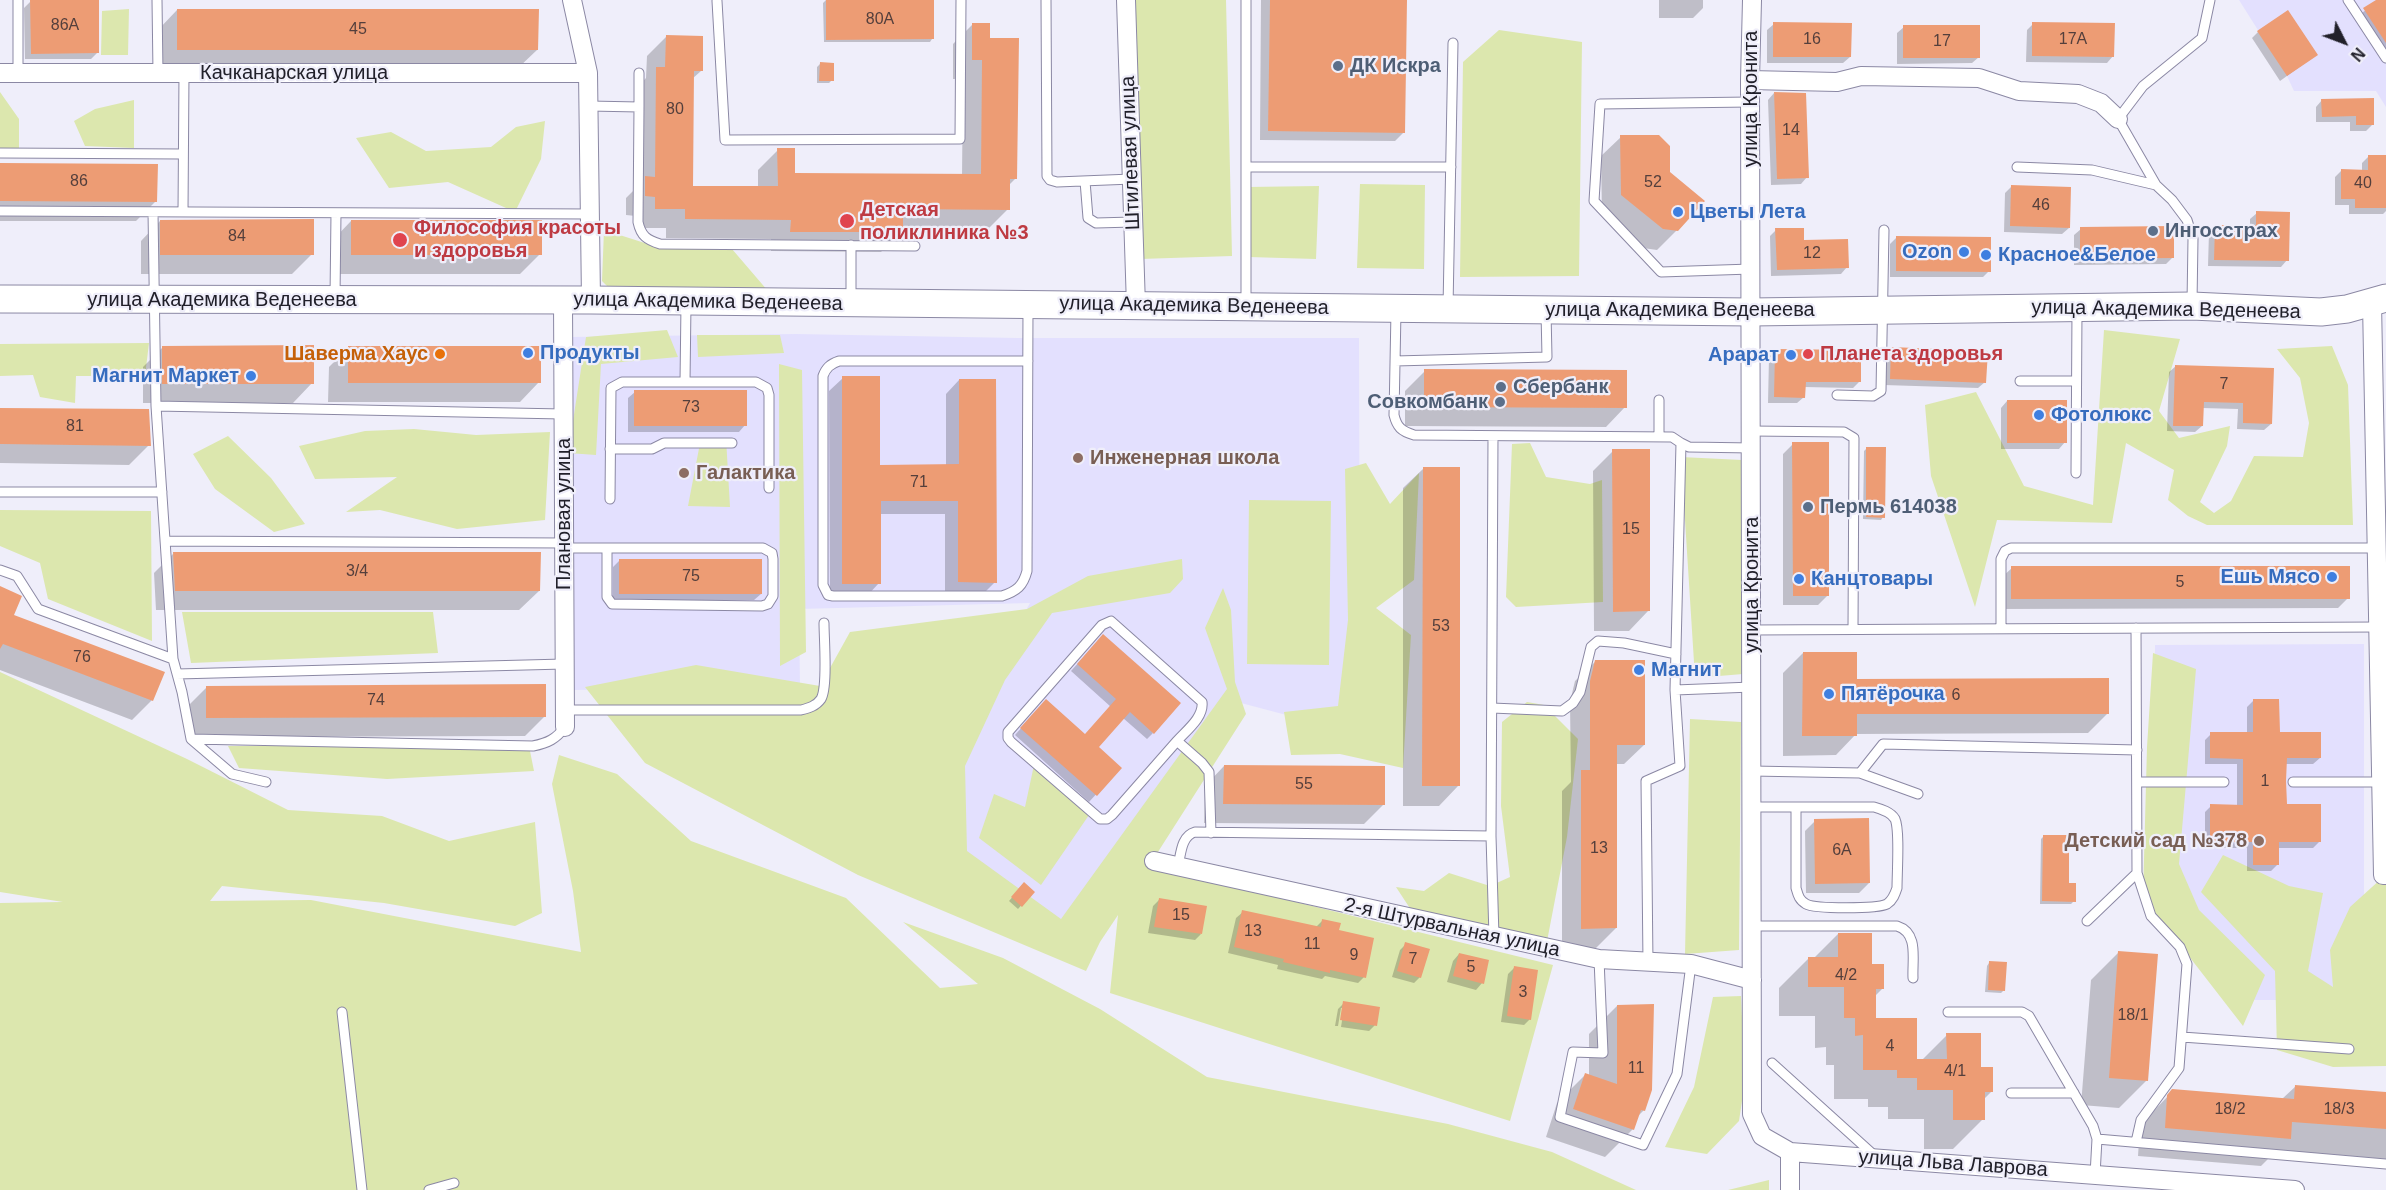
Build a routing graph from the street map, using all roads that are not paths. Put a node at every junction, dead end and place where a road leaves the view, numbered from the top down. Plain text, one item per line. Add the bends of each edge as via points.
1 (18, 0) edge
2 (157, 0) edge
3 (572, 0) edge
4 (961, 0) edge
5 (1046, 0) edge
6 (1126, 0) edge
7 (1246, 0) edge
8 (1752, 0) edge
9 (2210, 0) edge
10 (2348, 0) edge
11 (717, 1) edge
12 (1453, 43) dead end
13 (2386, 58) edge
14 (0, 73) edge
15 (18, 73) junction
16 (158, 73) junction
17 (184, 73) junction
18 (588, 73) junction
19 (639, 73) dead end
20 (1750, 80) junction
21 (1750, 102) junction
22 (588, 106) junction
23 (639, 106) junction
24 (2118, 119) junction
25 (0, 153) edge
26 (183, 154) junction
27 (1246, 167) junction
28 (1450, 167) junction
29 (2017, 167) dead end
30 (1132, 179) junction
31 (1085, 181) junction
32 (2156, 185) junction
33 (0, 211) edge
34 (153, 212) junction
35 (183, 212) junction
36 (336, 213) junction
37 (590, 214) junction
38 (1133, 222) junction
39 (1884, 231) dead end
40 (851, 245) junction
41 (915, 246) dead end
42 (1751, 269) junction
43 (0, 299) edge
44 (154, 300) junction
45 (335, 300) junction
46 (563, 300) junction
47 (591, 300) junction
48 (2379, 300) edge
49 (686, 301) junction
50 (850, 303) junction
51 (1028, 305) junction
52 (1136, 306) junction
53 (2192, 306) junction
54 (1246, 307) junction
55 (2077, 307) junction
56 (1396, 308) junction
57 (1448, 309) junction
58 (1546, 310) junction
59 (1883, 310) junction
60 (1751, 312) junction
61 (2380, 356) edge
62 (1028, 361) junction
63 (1395, 361) junction
64 (2020, 381) dead end
65 (2076, 381) junction
66 (685, 382) junction
67 (1837, 395) dead end
68 (1659, 400) dead end
69 (156, 406) junction
70 (563, 414) junction
71 (1493, 435) junction
72 (1659, 437) junction
73 (1752, 440) junction
74 (732, 443) dead end
75 (1681, 443) junction
76 (2381, 445) edge
77 (610, 449) junction
78 (2076, 473) dead end
79 (769, 488) dead end
80 (0, 492) edge
81 (162, 492) junction
82 (610, 500) dead end
83 (165, 541) junction
84 (564, 545) junction
85 (607, 548) junction
86 (2381, 554) edge
87 (0, 570) edge
88 (2381, 617) edge
89 (824, 623) dead end
90 (2136, 628) junction
91 (1853, 629) junction
92 (2001, 629) junction
93 (1752, 630) junction
94 (1676, 654) junction
95 (172, 660) junction
96 (564, 664) junction
97 (177, 674) junction
98 (1752, 687) junction
99 (1675, 690) junction
100 (1492, 708) junction
101 (565, 718) junction
102 (191, 739) junction
103 (1177, 741) junction
104 (2137, 750) junction
105 (1752, 771) junction
106 (1860, 773) junction
107 (266, 782) dead end
108 (2137, 782) junction
109 (2224, 782) dead end
110 (2293, 782) dead end
111 (2382, 782) junction
112 (1918, 794) dead end
113 (1752, 807) junction
114 (1796, 807) junction
115 (1211, 832) junction
116 (1491, 836) junction
117 (1154, 861) dead end
118 (1178, 866) junction
119 (2137, 873) junction
120 (2385, 875) edge
121 (2087, 921) dead end
122 (1752, 926) junction
123 (1494, 938) junction
124 (1599, 959) junction
125 (1648, 963) junction
126 (1690, 964) junction
127 (1913, 978) dead end
128 (1752, 980) junction
129 (342, 1012) dead end
130 (1947, 1012) dead end
131 (2182, 1036) junction
132 (2349, 1049) dead end
133 (1772, 1063) dead end
134 (2011, 1093) dead end
135 (2074, 1093) junction
136 (2097, 1139) junction
137 (2136, 1142) junction
138 (1790, 1152) junction
139 (1878, 1159) junction
140 (2386, 1164) edge
141 (2095, 1175) junction
142 (454, 1183) dead end
143 (362, 1190) edge
144 (429, 1190) edge
145 (1790, 1190) edge
146 (2295, 1190) edge

1 - 15 lane
2 - 16 lane
3 - 18 street
4 - 11 lane via 960,140 725,140
5 - 31 lane via 1047,176 1057,182
6 - 30 street, Штилевая улица
7 - 27 lane
8 - 20 street, улица Кронита
9 - 24 lane via 2202,38 2143,86
10 - 13 lane
12 - 28 lane
14 - 15 street, Качканарская улица
15 - 16 street, Качканарская улица
16 - 17 street, Качканарская улица
17 - 18 street, Качканарская улица
17 - 26 lane
18 - 22 street
19 - 23 lane
20 - 21 street, улица Кронита
20 - 24 street via 1837,82 1861,76 1979,78 2019,91 2078,94 2101,103
21 - 42 street, улица Кронита
21 - 42 lane via 1600,104 1594,201 1661,272
22 - 23 lane
22 - 37 street
23 - 40 lane via 638,222 648,241
24 - 32 lane
25 - 26 lane
26 - 35 lane
27 - 28 lane
27 - 54 lane
28 - 57 lane
29 - 32 lane via 2092,170
30 - 31 lane
30 - 38 street, Штилевая улица
31 - 38 lane via 1088,218 1096,223
32 - 53 lane via 2187,220 2193,239
33 - 34 lane
34 - 35 lane
34 - 44 lane
35 - 36 lane
36 - 37 lane
36 - 45 lane
37 - 47 street
38 - 52 street, Штилевая улица
39 - 59 lane
40 - 41 lane
40 - 50 lane
42 - 60 street, улица Кронита
43 - 44 street, улица Академика Веденеева
44 - 45 street, улица Академика Веденеева
44 - 69 lane
45 - 46 street, улица Академика Веденеева
46 - 47 street, улица Академика Веденеева
46 - 70 street, Плановая улица
47 - 49 street, улица Академика Веденеева
48 - 53 street, улица Академика Веденеева via 2321,312
48 - 61 street
49 - 50 street, улица Академика Веденеева
49 - 66 lane
50 - 51 street, улица Академика Веденеева
51 - 52 street, улица Академика Веденеева
51 - 62 lane
52 - 54 street, улица Академика Веденеева
53 - 55 street, улица Академика Веденеева
54 - 56 street, улица Академика Веденеева
55 - 59 street, улица Академика Веденеева
55 - 65 lane
56 - 57 street, улица Академика Веденеева
56 - 63 lane
57 - 58 street, улица Академика Веденеева
58 - 60 street, улица Академика Веденеева
58 - 63 lane via 1547,357
59 - 60 street, улица Академика Веденеева
59 - 67 lane via 1881,391 1872,396
60 - 73 street, улица Кронита
61 - 76 street
62 - 62 lane via 1024,582 1016,591 1002,596 828,594 823,585 825,370 839,361
63 - 71 lane via 1394,415 1403,432
64 - 65 lane
65 - 78 lane
66 - 77 lane via 616,384 611,388
66 - 79 lane via 756,382 767,388
68 - 72 lane
69 - 70 lane
69 - 81 lane
70 - 84 street, Плановая улица
71 - 72 lane
71 - 100 lane
72 - 75 lane via 1672,437
73 - 75 lane via 1689,447
73 - 91 lane via 1844,432 1854,438
73 - 93 street, улица Кронита
74 - 77 lane via 664,443 652,449
75 - 94 lane
76 - 86 street
77 - 82 lane
80 - 81 lane
81 - 83 lane
83 - 84 lane
83 - 95 lane
84 - 85 lane
84 - 96 street, Плановая улица
85 - 85 lane via 768,549 773,559 773,596 762,606 612,604 608,597
86 - 88 street
86 - 92 lane via 2011,548 2001,559
87 - 95 lane via 17,576 38,609
88 - 90 lane
88 - 111 street
89 - 101 lane via 824,688 813,706 801,710
90 - 92 lane
90 - 104 lane
91 - 92 lane
91 - 93 lane
93 - 98 street, улица Кронита
94 - 99 lane
94 - 100 lane via 1598,641 1591,647 1580,692 1562,711
95 - 97 lane
96 - 97 lane
96 - 101 street, Плановая улица
97 - 102 lane
98 - 99 lane
98 - 105 street, улица Кронита
99 - 125 lane via 1680,766 1646,781
100 - 116 lane
101 - 102 lane via 558,737 533,746
102 - 107 lane via 232,774
103 - 103 lane via 1198,717 1202,702 1111,621 1102,625 1008,732 1011,742 1100,819 1112,815
103 - 115 lane via 1209,772
104 - 106 lane via 1883,744
104 - 108 lane
105 - 106 lane
105 - 113 street, улица Кронита
106 - 112 lane
108 - 109 lane
108 - 119 lane
110 - 111 lane
111 - 120 street
113 - 114 lane
113 - 122 street, улица Кронита
114 - 114 lane via 1874,807 1894,818 1897,888 1887,904 1816,906 1799,897
115 - 116 lane
115 - 118 lane via 1195,832 1187,837
116 - 123 lane
117 - 118 street, 2-я Штурвальная улица
118 - 123 street, 2-я Штурвальная улица
119 - 121 lane
119 - 131 lane via 2151,916 2180,947 2187,964
122 - 127 lane via 1897,926 1909,933 1912,941
122 - 128 street, улица Кронита
123 - 124 street, 2-я Штурвальная улица
124 - 125 street, 2-я Штурвальная улица
124 - 126 lane via 1603,1053 1573,1052 1560,1117 1643,1145 1677,1074
125 - 126 street, 2-я Штурвальная улица
126 - 128 street, 2-я Штурвальная улица
128 - 138 street, улица Кронита via 1752,1114 1762,1136
129 - 143 lane
130 - 135 lane via 2022,1012 2029,1016
131 - 132 lane
131 - 137 lane via 2179,1068 2142,1120
133 - 139 lane
134 - 135 lane
135 - 136 lane
136 - 137 lane
136 - 141 lane
137 - 140 lane
138 - 139 street, улица Льва Лаврова
138 - 145 street
139 - 141 street, улица Льва Лаврова
141 - 146 street, улица Льва Лаврова
142 - 144 lane

